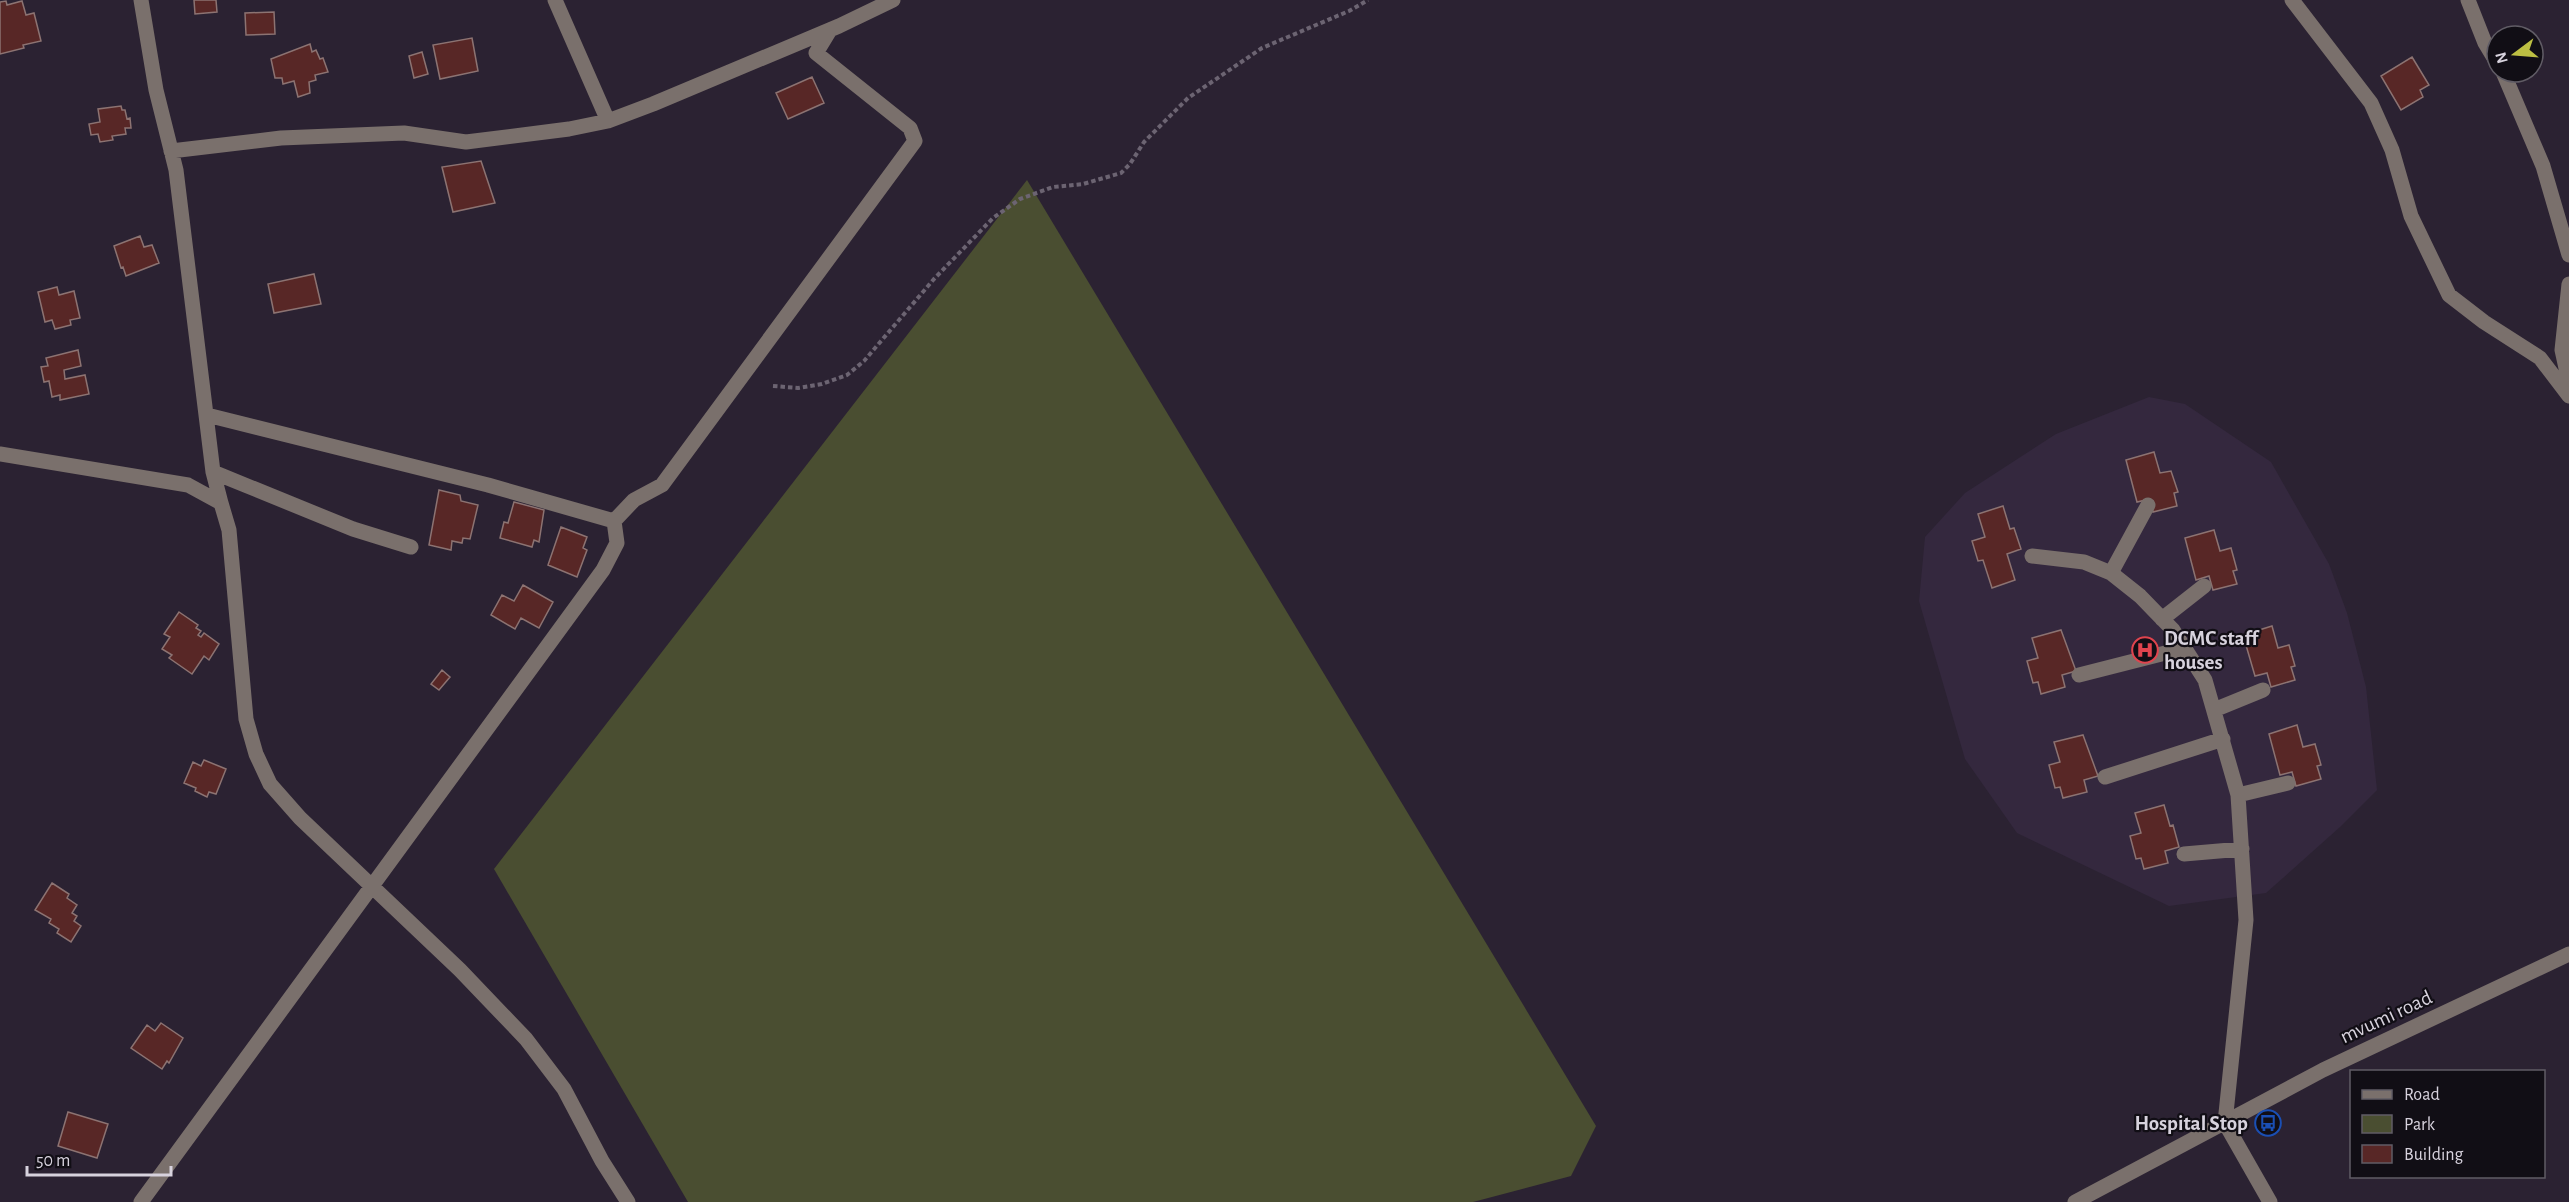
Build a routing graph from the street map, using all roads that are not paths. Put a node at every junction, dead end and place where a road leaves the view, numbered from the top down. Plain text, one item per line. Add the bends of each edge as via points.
1 (141, 0) edge
2 (555, 0) edge
3 (894, 0) edge
4 (2292, 0) edge
5 (2468, 0) edge
6 (830, 30) junction
7 (2485, 43) edge
8 (2508, 84) edge
9 (608, 121) junction
10 (171, 151) junction
11 (2569, 255) edge
12 (2569, 284) edge
13 (2569, 382) edge
14 (2569, 396) edge
15 (207, 415) junction
16 (0, 454) edge
17 (213, 472) junction
18 (221, 503) junction
19 (2148, 505) dead end
20 (614, 521) junction
21 (411, 547) dead end
22 (2032, 556) dead end
23 (2111, 573) junction
24 (2204, 586) dead end
25 (2162, 619) junction
26 (2184, 648) junction
27 (2079, 675) dead end
28 (2263, 690) dead end
29 (2214, 710) junction
30 (2223, 739) junction
31 (2105, 777) dead end
32 (2288, 783) dead end
33 (2238, 795) junction
34 (2242, 849) junction
35 (2184, 854) dead end
36 (371, 886) junction
37 (2569, 954) edge
38 (2225, 1123) junction
39 (141, 1202) edge
40 (628, 1202) edge
41 (2075, 1202) edge
42 (2270, 1202) edge

1 - 10 street
2 - 9 street
3 - 6 street
4 - 14 street via 2371,103 2392,150 2411,216 2449,295 2540,358
5 - 7 street
6 - 9 street
6 - 20 street via 816,53 910,128 915,141 662,485 634,500
8 - 11 street via 2543,166
9 - 10 street via 466,142 404,133 281,138
10 - 15 street
12 - 13 street via 2562,350
15 - 17 street
15 - 20 street via 488,485
16 - 18 street via 188,485
17 - 18 street
17 - 21 street via 352,529
18 - 36 street via 229,530 246,719 256,754 270,784
19 - 23 street
20 - 36 street via 617,543 603,570
22 - 23 street via 2084,562
23 - 25 street
24 - 25 street
25 - 26 street
26 - 27 street
26 - 29 street via 2205,680
28 - 29 street
29 - 30 street
30 - 31 street
30 - 33 street
32 - 33 street
33 - 34 street
34 - 35 street
34 - 38 street via 2246,920
36 - 39 street
36 - 40 street via 526,1039 564,1089
37 - 38 street, mvumi road via 2323,1070
38 - 41 street, mvumi road
38 - 42 street

